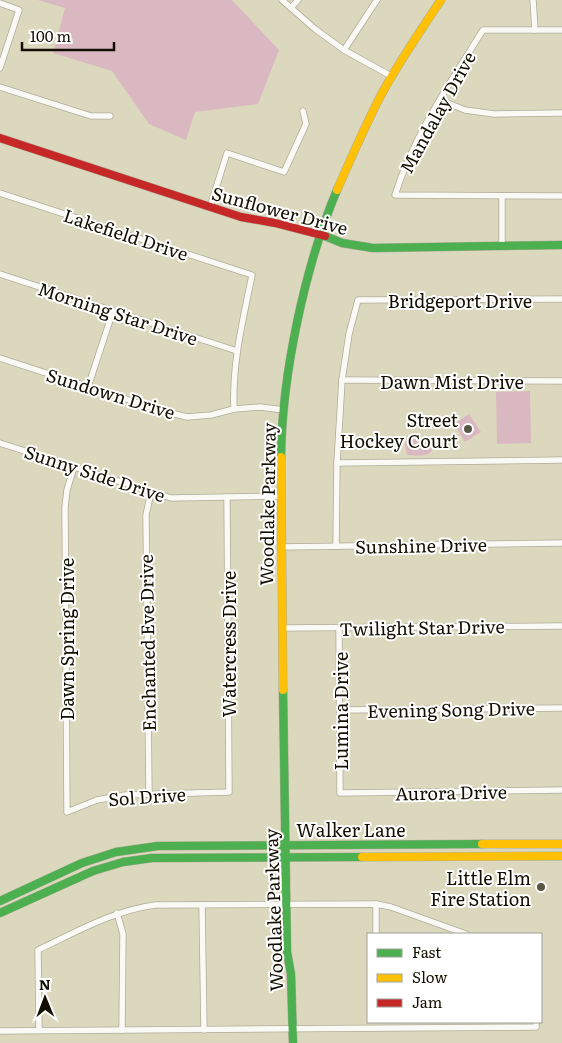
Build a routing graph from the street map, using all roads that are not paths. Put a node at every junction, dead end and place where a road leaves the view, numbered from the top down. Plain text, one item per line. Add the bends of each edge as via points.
1 (282, 0) edge
2 (298, 0) edge
3 (377, 0) edge
4 (441, 0) edge
5 (533, 0) edge
6 (0, 3) edge
7 (291, 8) junction
8 (534, 30) junction
9 (562, 30) edge
10 (344, 50) junction
11 (0, 68) edge
12 (391, 76) junction
13 (0, 87) edge
14 (440, 100) junction
15 (303, 111) dead end
16 (562, 113) edge
17 (110, 116) dead end
18 (0, 138) edge
19 (0, 193) edge
20 (502, 196) junction
21 (562, 196) edge
22 (210, 207) junction
23 (321, 234) junction
24 (562, 245) edge
25 (502, 246) junction
26 (0, 274) edge
27 (562, 300) edge
28 (113, 311) junction
29 (236, 351) junction
30 (0, 358) edge
31 (342, 380) junction
32 (562, 381) edge
33 (88, 387) junction
34 (234, 409) junction
35 (284, 410) junction
36 (0, 443) edge
37 (562, 460) edge
38 (337, 463) junction
39 (74, 467) junction
40 (151, 492) junction
41 (281, 496) junction
42 (227, 497) junction
43 (562, 543) edge
44 (336, 546) junction
45 (281, 547) junction
46 (562, 626) edge
47 (282, 628) junction
48 (339, 628) junction
49 (562, 708) edge
50 (340, 710) junction
51 (562, 790) edge
52 (230, 792) joint
53 (340, 793) joint
54 (149, 794) junction
55 (68, 812) joint
56 (284, 844) junction
57 (562, 844) edge
58 (562, 856) edge
59 (285, 857) junction
60 (0, 901) edge
61 (376, 904) junction
62 (202, 905) junction
63 (286, 905) junction
64 (0, 913) edge
65 (117, 913) junction
66 (376, 933) edge
67 (461, 933) edge
68 (536, 1024) edge
69 (377, 1025) edge
70 (458, 1025) edge
71 (293, 1029) junction
72 (40, 1030) junction
73 (122, 1030) junction
74 (204, 1030) junction
75 (0, 1031) edge
76 (293, 1043) edge

1 - 7 street
2 - 7 street
3 - 10 street
4 - 12 street, Woodlake Parkway
5 - 8 street
6 - 11 street via 19,10
7 - 10 street
8 - 9 street
8 - 14 street, Mandalay Drive via 483,30
10 - 12 street
12 - 23 street, Woodlake Parkway via 362,129
13 - 17 street via 91,116
14 - 16 street via 465,110
14 - 20 street, Mandalay Drive via 402,172 395,195
15 - 22 street via 306,124 284,172 227,153
18 - 22 street, Sunflower Drive
19 - 29 street, Lakefield Drive via 252,275
20 - 21 street
20 - 25 street
22 - 23 street, Sunflower Drive
23 - 25 street, Sunflower Drive via 342,243 373,248
23 - 35 street, Woodlake Parkway via 292,348
24 - 25 street, Sunflower Drive
26 - 28 street, Morning Star Drive
27 - 31 street, Bridgeport Drive via 358,300
28 - 29 street, Morning Star Drive
28 - 33 street
29 - 34 street
30 - 33 street, Sundown Drive
31 - 32 street, Dawn Mist Drive
31 - 38 street
33 - 34 street, Sundown Drive via 164,412 187,416 211,415
34 - 35 street, Sundown Drive via 260,407
35 - 41 street, Woodlake Parkway
36 - 39 street, Sunny Side Drive
37 - 38 street
38 - 44 street
39 - 40 street, Sunny Side Drive
39 - 55 street, Dawn Spring Drive via 66,490 65,507
40 - 42 street, Sunny Side Drive via 170,498
40 - 54 street, Enchanted Eve Drive via 146,515
41 - 42 street, Sunny Side Drive
41 - 45 street, Woodlake Parkway
42 - 52 street, Watercress Drive
43 - 44 street, Sunshine Drive
44 - 45 street, Sunshine Drive
45 - 47 street, Woodlake Parkway
46 - 48 street, Twilight Star Drive
47 - 48 street, Twilight Star Drive
47 - 56 street, Woodlake Parkway
48 - 50 street, Lumina Drive
49 - 50 street, Evening Song Drive
50 - 53 street, Lumina Drive
51 - 53 street, Aurora Drive
52 - 54 street, Sol Drive
54 - 55 street, Sol Drive via 97,800
56 - 57 street, Walker Lane
56 - 59 street, Woodlake Parkway
56 - 60 street, Walker Lane via 158,846 116,852 82,863
58 - 59 street, Walker Lane
59 - 63 street, Woodlake Parkway
59 - 64 street, Walker Lane via 152,858 130,862 97,870
61 - 63 street
61 - 66 street
61 - 67 street
62 - 63 street
62 - 65 street via 155,905
62 - 74 street
63 - 71 street, Woodlake Parkway
65 - 72 street via 38,950
65 - 73 street via 123,934
68 - 70 street
69 - 70 street
69 - 71 street
71 - 74 street
71 - 76 street, Woodlake Parkway
72 - 73 street
72 - 75 street
73 - 74 street

